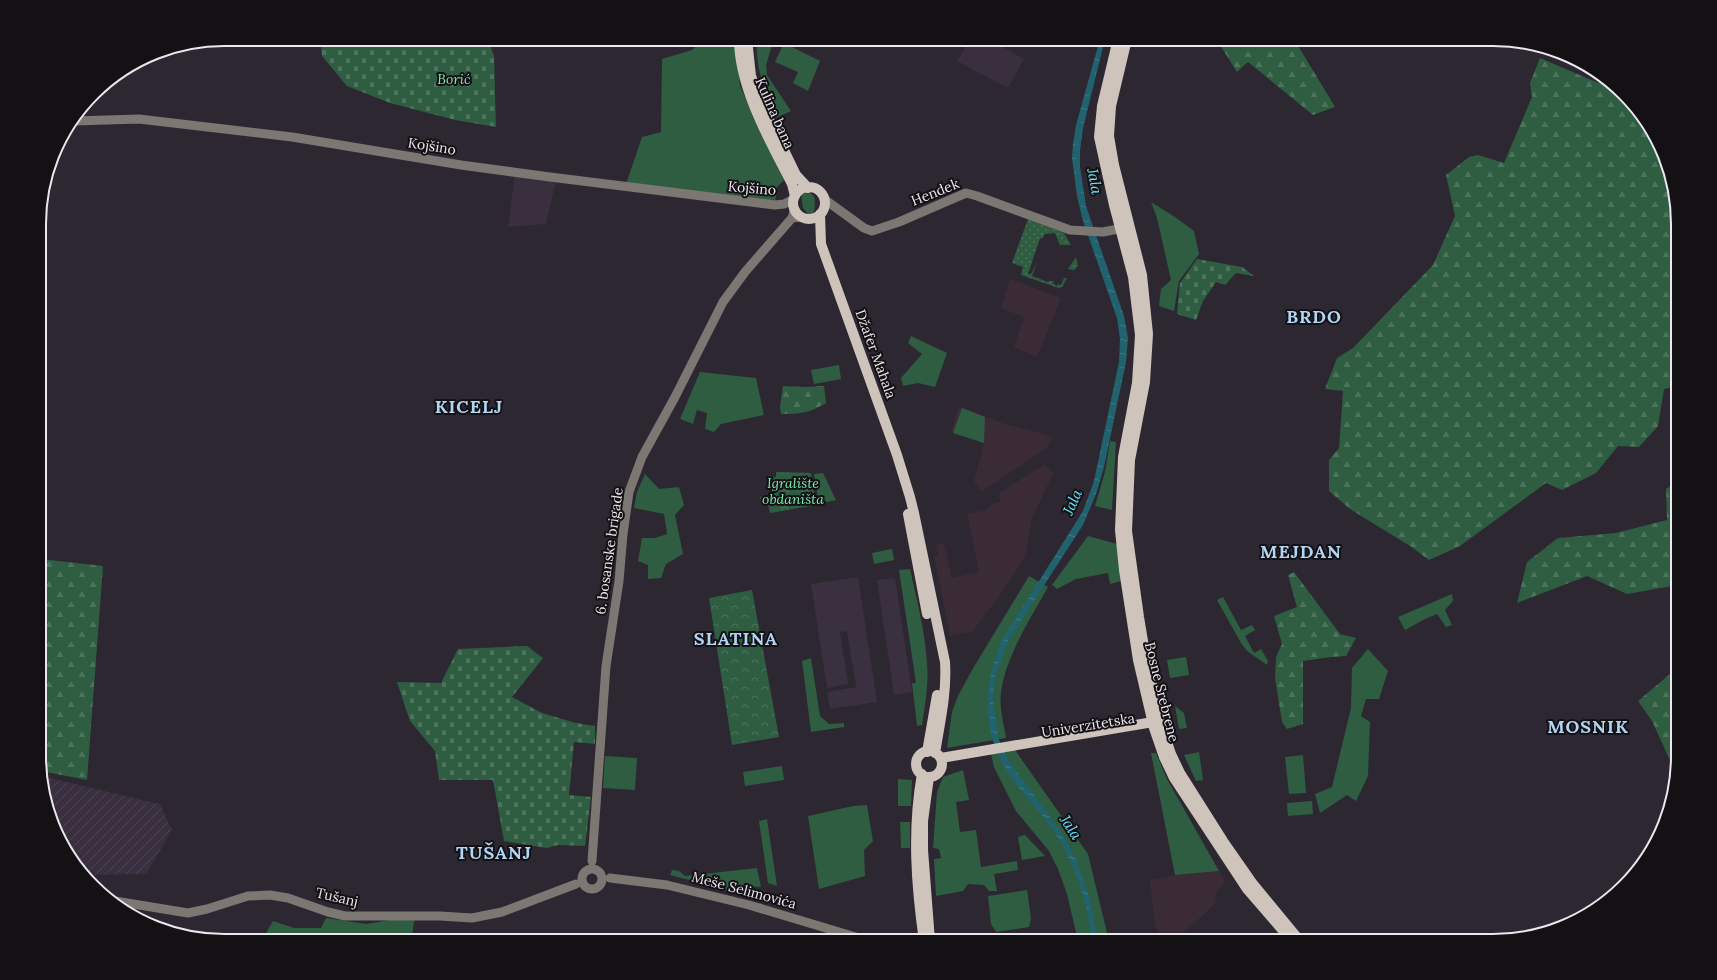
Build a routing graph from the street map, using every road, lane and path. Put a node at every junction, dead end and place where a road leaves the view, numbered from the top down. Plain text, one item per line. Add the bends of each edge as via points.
1 (733, 46) edge
2 (743, 46) edge
3 (746, 46) edge
4 (1116, 46) edge
5 (1125, 46) edge
6 (740, 55) junction
7 (79, 121) edge
8 (808, 188) junction
9 (824, 199) junction
10 (833, 206) junction
11 (797, 209) junction
12 (822, 212) junction
13 (1121, 229) junction
14 (820, 237) junction
15 (1158, 725) junction
16 (936, 757) junction
17 (925, 776) junction
18 (590, 876) junction
19 (610, 878) joint
20 (122, 902) edge
21 (846, 934) edge
22 (923, 934) edge
23 (929, 934) edge
24 (1286, 934) edge
25 (1294, 934) edge

1 - 6 street
2 - 6 main road, Kulina bana
3 - 8 main road, Kulina bana via 751,76 762,103 796,175
4 - 13 main road via 1102,106 1100,137
5 - 13 main road via 1111,106 1109,136
6 - 11 main road, Kulina bana via 743,78 792,184
7 - 11 street, Kojšino via 139,119 292,138 468,166 774,205 784,204
8 - 9 main road via 817,190
8 - 11 main road via 799,191
9 - 10 street
9 - 12 main road
10 - 12 street
10 - 13 street, Hendek via 872,231 966,193 1079,231 1103,232
11 - 12 main road via 815,218
11 - 14 main road, Džafer Mahala
11 - 18 street, 6. bosanske brigade via 723,302 676,397 642,457 629,492 606,666
12 - 14 main road, Džafer Mahala
13 - 15 main road, Bosne Srebrene via 1142,275 1148,334 1145,382 1126,458 1127,531
14 - 16 main road, Džafer Mahala via 904,481 939,674
15 - 16 main road, Univerzitetska via 1018,748
15 - 24 main road, Bosne Srebrene via 1168,766 1186,798 1250,893
15 - 25 main road, Bosne Srebrene via 1193,795 1253,884
16 - 17 main road via 939,772
16 - 17 main road via 920,755 918,769
17 - 22 main road via 916,821 915,850
17 - 23 main road via 923,850
18 - 19 street, Tušanj
18 - 20 street, Tušanj via 502,912 472,918 345,916 270,895 248,896 188,912
19 - 21 street, Meše Selimovića via 667,885 749,905

